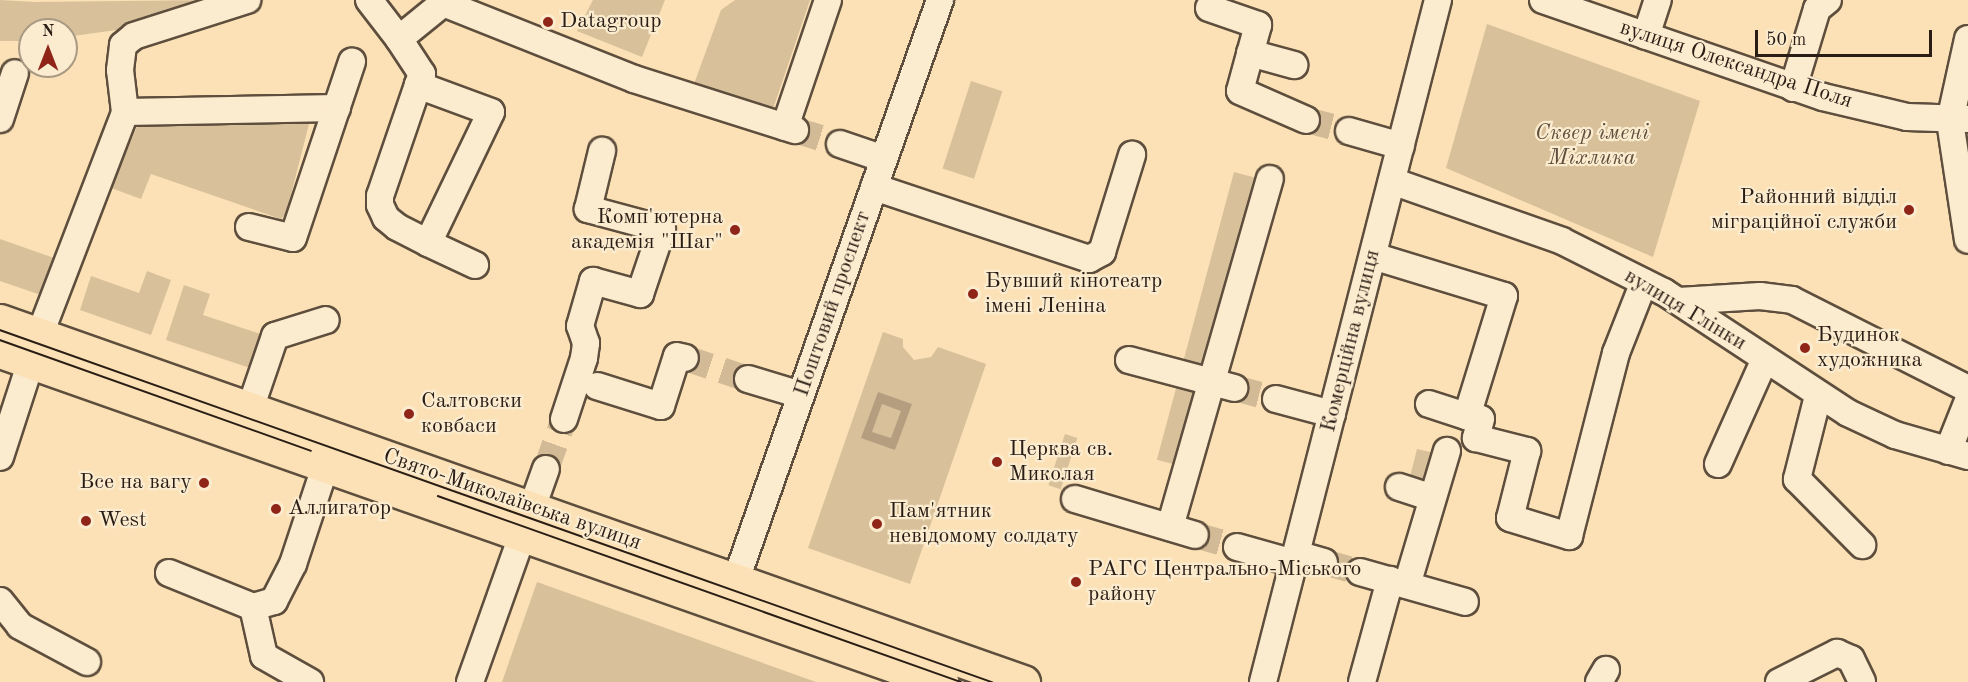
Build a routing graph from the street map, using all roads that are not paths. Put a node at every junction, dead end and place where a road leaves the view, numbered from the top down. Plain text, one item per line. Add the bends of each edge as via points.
1 (247, 0) edge
2 (369, 0) edge
3 (828, 0) edge
4 (940, 0) edge
5 (1438, 0) edge
6 (1543, 0) edge
7 (1658, 0) edge
8 (445, 2) edge
9 (1820, 3) edge
10 (1209, 8) dead end
11 (1646, 36) junction
12 (399, 39) junction
13 (1968, 39) edge
14 (1250, 53) junction
15 (352, 62) dead end
16 (1294, 65) dead end
17 (15, 73) dead end
18 (418, 85) junction
19 (1793, 87) junction
20 (337, 108) junction
21 (125, 112) junction
22 (0, 119) edge
23 (1306, 120) tunnel mouth
24 (1959, 120) edge
25 (1348, 131) tunnel mouth
26 (840, 144) tunnel mouth
27 (1401, 146) junction
28 (602, 151) dead end
29 (1132, 155) dead end
30 (884, 159) junction
31 (1270, 179) dead end
32 (1392, 181) junction
33 (874, 187) junction
34 (249, 227) dead end
35 (1968, 240) edge
36 (428, 243) junction
37 (1373, 255) junction
38 (475, 265) dead end
39 (1644, 282) junction
40 (1679, 301) junction
41 (326, 320) dead end
42 (0, 321) edge
43 (35, 348) junction
44 (0, 351) edge
45 (685, 358) dead end
46 (1765, 359) junction
47 (1129, 360) dead end
48 (748, 379) tunnel mouth
49 (1223, 385) junction
50 (597, 386) dead end
51 (1968, 389) edge
52 (801, 395) junction
53 (1818, 396) junction
54 (1276, 399) tunnel mouth
55 (1968, 401) edge
56 (1429, 404) dead end
57 (250, 408) junction
58 (1332, 414) junction
59 (1467, 416) junction
60 (564, 419) tunnel mouth
61 (1447, 451) dead end
62 (1958, 453) edge
63 (0, 457) edge
64 (1718, 465) dead end
65 (325, 467) junction
66 (546, 469) tunnel mouth
67 (1399, 487) dead end
68 (1432, 498) junction
69 (1075, 499) dead end
70 (526, 522) junction
71 (1170, 527) junction
72 (1195, 535) tunnel mouth
73 (1862, 545) dead end
74 (1237, 546) tunnel mouth
75 (1295, 558) junction
76 (1324, 562) tunnel mouth
77 (1360, 572) tunnel mouth
78 (169, 573) dead end
79 (1398, 583) junction
80 (731, 593) junction
81 (0, 601) edge
82 (1465, 602) dead end
83 (253, 607) junction
84 (87, 662) dead end
85 (935, 674) edge
86 (310, 682) edge
87 (470, 682) edge
88 (1023, 682) edge
89 (1263, 682) edge
90 (1362, 682) edge
91 (1779, 682) edge
92 (1862, 682) edge

1 - 21 street via 126,40 120,58
2 - 12 street
3 - 8 street via 790,128 634,79
4 - 30 street, Поштовий проспект
5 - 27 street, Комерційна вулиця
6 - 11 street, вулиця Олександра Поля
7 - 11 street
8 - 12 street
9 - 19 street
10 - 14 street via 1258,25
11 - 19 street, вулиця Олександра Поля
12 - 18 street via 419,66
13 - 24 street
14 - 16 street
14 - 23 street via 1240,91
15 - 20 street
17 - 22 street
18 - 36 street via 380,205 386,218 397,227
18 - 36 street via 491,112
19 - 24 street, вулиця Олександра Поля via 1877,111
20 - 21 street
20 - 34 street via 293,238
21 - 43 street
24 - 35 street
25 - 27 street
26 - 30 street
27 - 32 street, Комерційна вулиця
28 - 60 street via 588,209 662,230 640,294 592,281 580,326 586,344 584,358
29 - 33 street via 1102,252 1089,260
30 - 33 street, Поштовий проспект
31 - 49 street
32 - 37 street, Комерційна вулиця
32 - 39 street, вулиця Глінки via 1562,241
33 - 52 street, Поштовий проспект
36 - 38 street
37 - 58 street, Комерційна вулиця
37 - 59 street via 1504,296
39 - 40 street, вулиця Глінки
39 - 59 street via 1616,352 1569,536 1510,518 1527,451 1476,438 1480,419
40 - 46 street, вулиця Глінки
40 - 51 street via 1760,296 1792,300
41 - 57 street via 275,336
42 - 43 main road, Свято-Миколаївська вулиця
43 - 44 main road, Свято-Миколаївська вулиця
43 - 57 main road, Свято-Миколаївська вулиця
43 - 63 street
43 - 65 main road, Свято-Миколаївська вулиця
45 - 50 street via 677,356 661,406
46 - 53 street, вулиця Глінки
46 - 64 street
47 - 49 street
48 - 52 street
49 - 71 street
52 - 80 street, Поштовий проспект
53 - 62 street, вулиця Глінки via 1895,435
53 - 73 street via 1797,479
54 - 58 street
55 - 62 street
56 - 59 street
57 - 70 main road, Свято-Миколаївська вулиця
58 - 75 street, Комерційна вулиця
61 - 68 street
65 - 70 main road, Свято-Миколаївська вулиця
65 - 83 street via 281,591 274,601
66 - 70 street
67 - 68 street
68 - 79 street
69 - 71 street
70 - 80 main road, Свято-Миколаївська вулиця
70 - 87 street
71 - 72 street
74 - 75 street
75 - 76 street
75 - 89 street, Комерційна вулиця
77 - 79 street
78 - 83 street
79 - 82 street
79 - 90 street
80 - 85 main road, Свято-Миколаївська вулиця
81 - 84 street via 20,626
83 - 86 street via 264,656
85 - 88 main road, Свято-Миколаївська вулиця
91 - 92 street via 1837,653 1851,659

